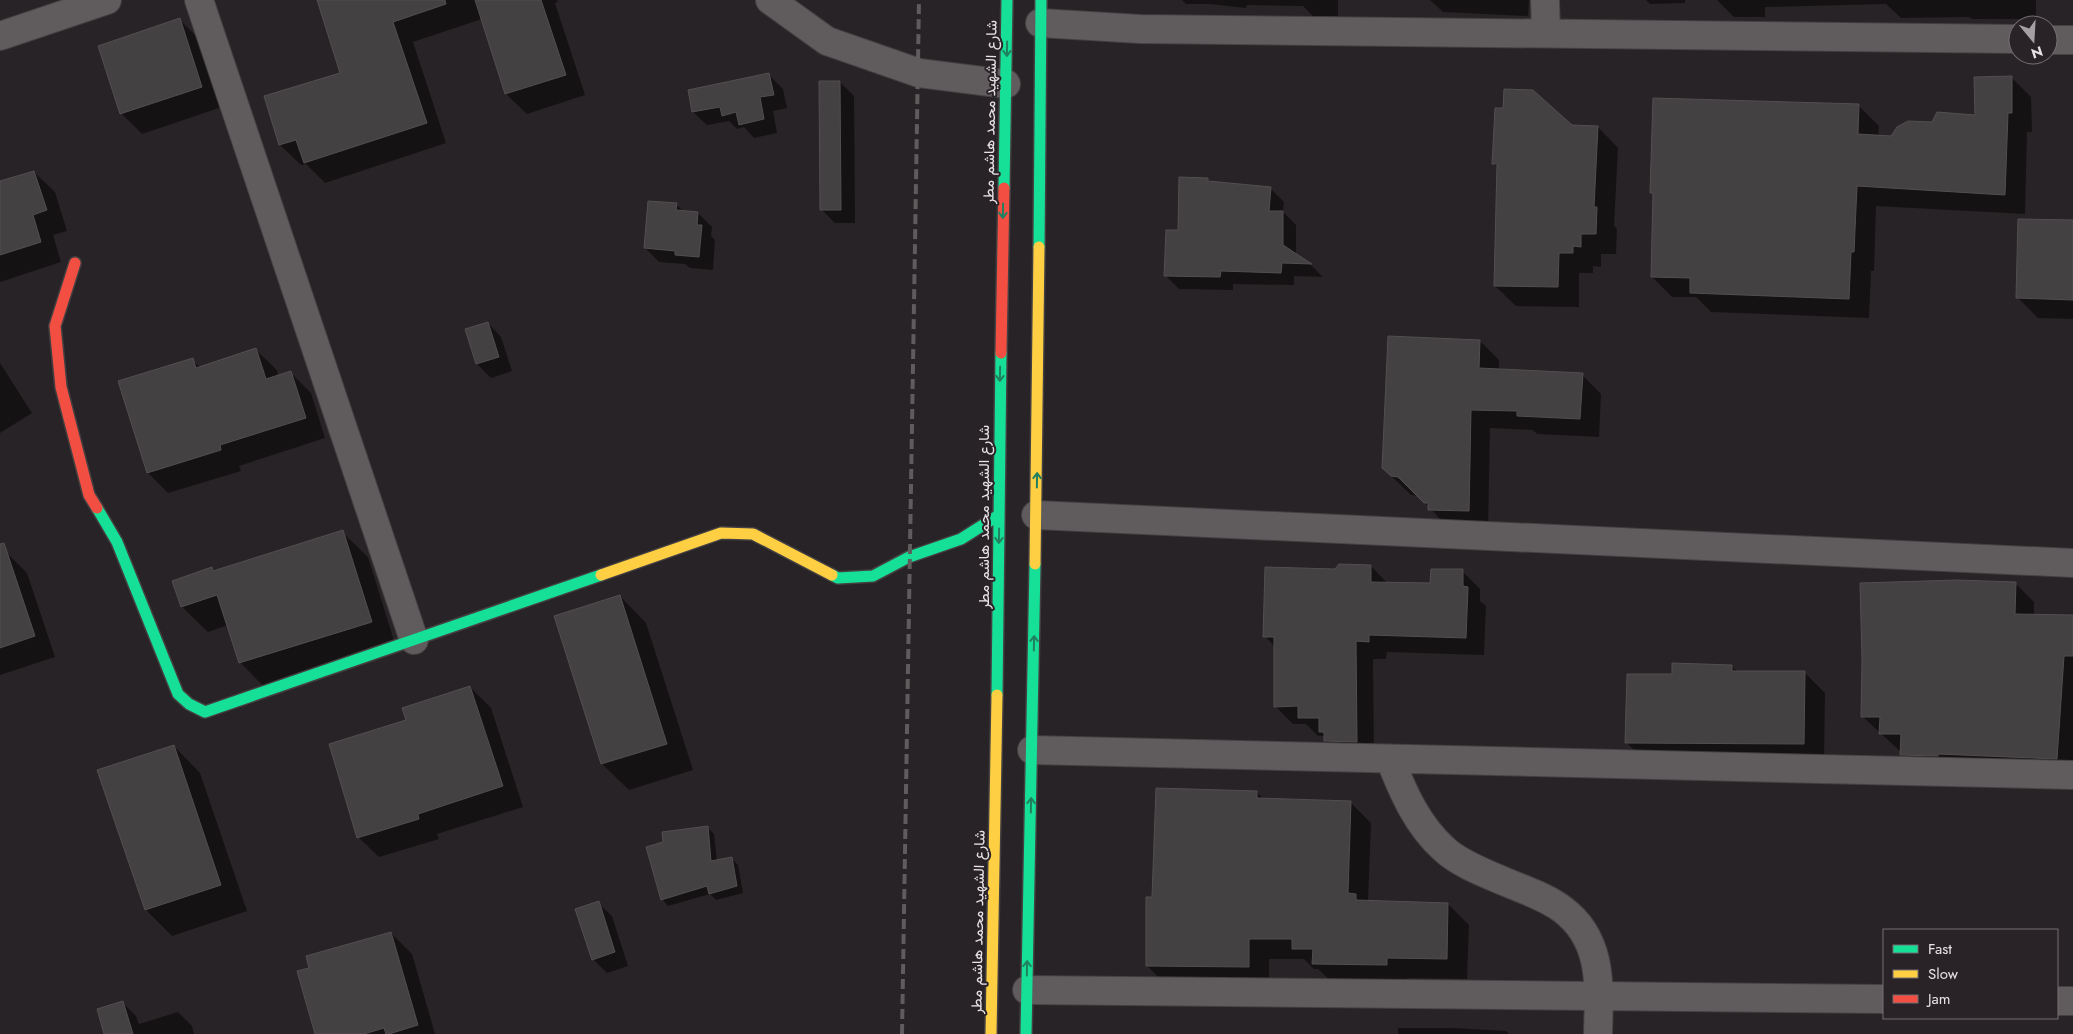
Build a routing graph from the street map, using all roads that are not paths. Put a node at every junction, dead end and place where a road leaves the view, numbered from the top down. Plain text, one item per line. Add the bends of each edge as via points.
1 (107, 0) edge
2 (198, 0) edge
3 (770, 0) edge
4 (1008, 0) edge
5 (1544, 0) edge
6 (1041, 11) edge
7 (1546, 33) junction
8 (0, 36) edge
9 (2008, 39) edge
10 (2058, 40) edge
11 (2073, 40) edge
12 (1006, 84) junction
13 (75, 263) dead end
14 (999, 515) junction
15 (1036, 515) junction
16 (2073, 563) edge
17 (414, 640) junction
18 (1032, 750) junction
19 (1390, 759) junction
20 (2073, 775) edge
21 (1027, 990) junction
22 (1599, 994) junction
23 (1883, 999) edge
24 (2058, 1001) edge
25 (2073, 1002) edge
26 (991, 1034) edge
27 (1026, 1034) edge
28 (1598, 1034) edge

1 - 8 street
2 - 17 street
3 - 12 street via 827,41 919,72
4 -> 12 main road, شارع الشهيد محمد هاشم مطر
5 - 7 street
6 - 7 street via 1140,29
15 -> 6 main road
7 - 9 street
10 - 11 street
12 -> 14 main road, شارع الشهيد محمد هاشم مطر
13 - 17 main road via 55,326 61,387 89,495 117,542 178,694 205,712
14 - 17 main road via 961,539 910,557 873,576 838,578 753,534 721,533
14 -> 26 main road, شارع الشهيد محمد هاشم مطر
15 - 16 street
18 -> 15 main road
18 - 19 street
21 -> 18 main road
19 - 20 street
19 - 22 street via 1405,796 1422,825 1445,850 1483,872 1561,908 1578,922 1593,949
21 - 22 street
21 - 27 main road
22 - 23 street
22 - 28 street
24 - 25 street

